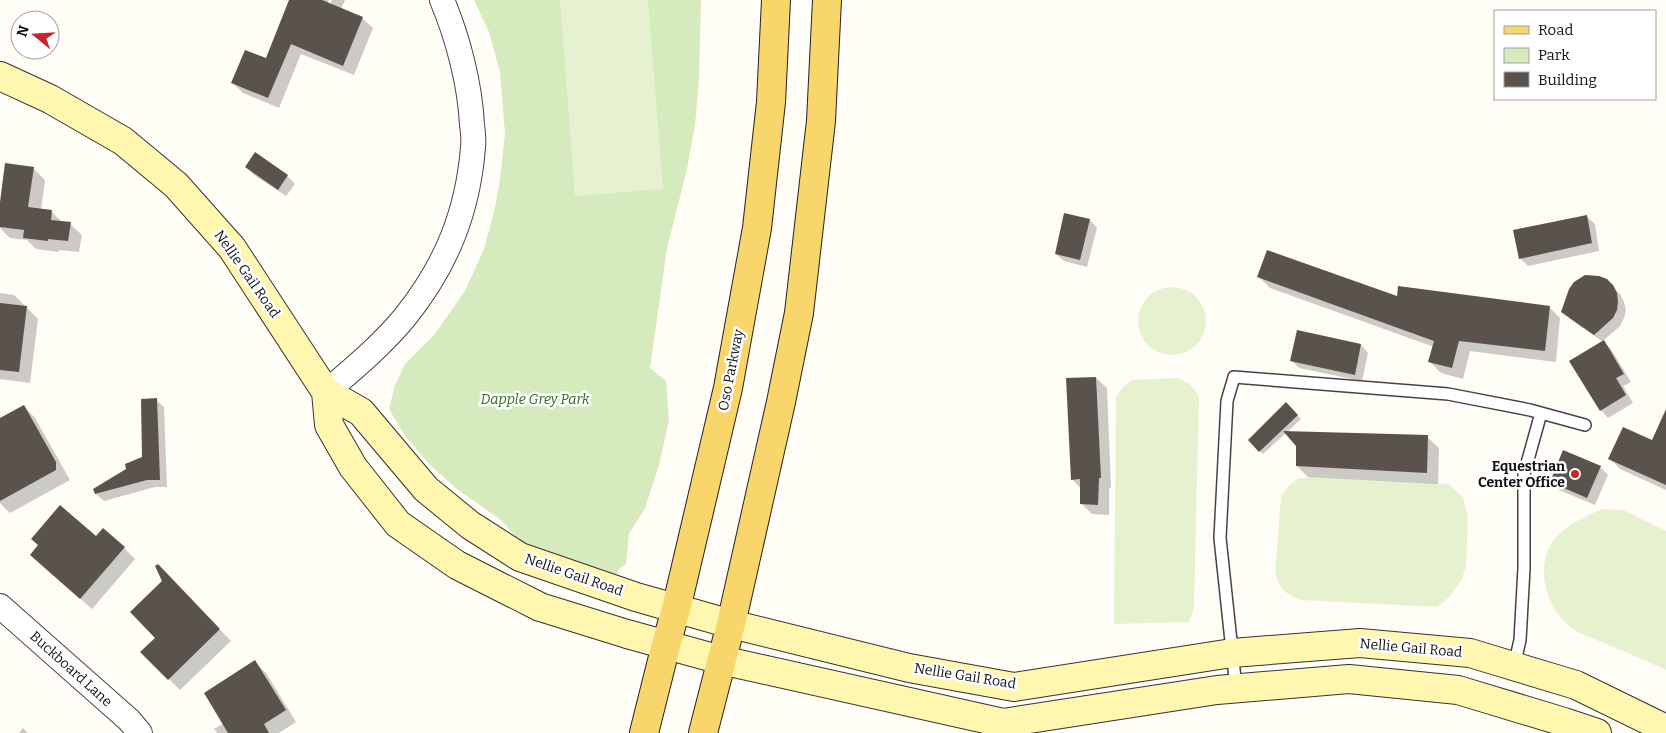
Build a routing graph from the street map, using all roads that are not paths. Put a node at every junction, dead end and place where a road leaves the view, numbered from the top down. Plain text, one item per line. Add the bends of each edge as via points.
1 (442, 0) edge
2 (776, 0) edge
3 (826, 0) edge
4 (0, 76) edge
5 (326, 392) junction
6 (1541, 414) junction
7 (1585, 425) dead end
8 (0, 606) edge
9 (676, 609) junction
10 (731, 624) junction
11 (666, 645) junction
12 (1232, 653) junction
13 (722, 660) junction
14 (1514, 666) junction
15 (1236, 688) junction
16 (1666, 729) edge
17 (140, 733) edge
18 (644, 733) edge
19 (704, 733) edge
20 (1597, 733) edge

1 - 5 street via 470,96 474,146 465,200 449,249 424,291 373,352
2 - 9 main road, Oso Parkway via 771,102 757,228 728,388
3 - 10 main road via 822,121 799,313
4 - 5 street, Nellie Gail Road via 50,99 123,141 176,184 232,248
5 - 9 street, Nellie Gail Road via 361,412 426,489 470,525 520,557
5 - 11 street, Nellie Gail Road via 329,424 353,467 398,524 457,565 540,607
6 - 7 lane
6 - 12 lane via 1448,394 1234,377 1227,401 1220,538
6 - 14 lane via 1524,474 1524,568 1520,640
8 - 17 street, Buckboard Lane
9 - 10 street, Nellie Gail Road
9 - 11 main road, Oso Parkway
10 - 12 street, Nellie Gail Road via 909,668 1014,687
10 - 13 main road
11 - 13 street, Nellie Gail Road
11 - 18 main road, Oso Parkway
12 - 14 street, Nellie Gail Road via 1360,643 1470,653
12 - 15 lane
13 - 15 street, Nellie Gail Road via 1003,723
13 - 19 main road
14 - 16 street, Nellie Gail Road via 1576,685
15 - 20 street, Nellie Gail Road via 1349,679 1458,690

